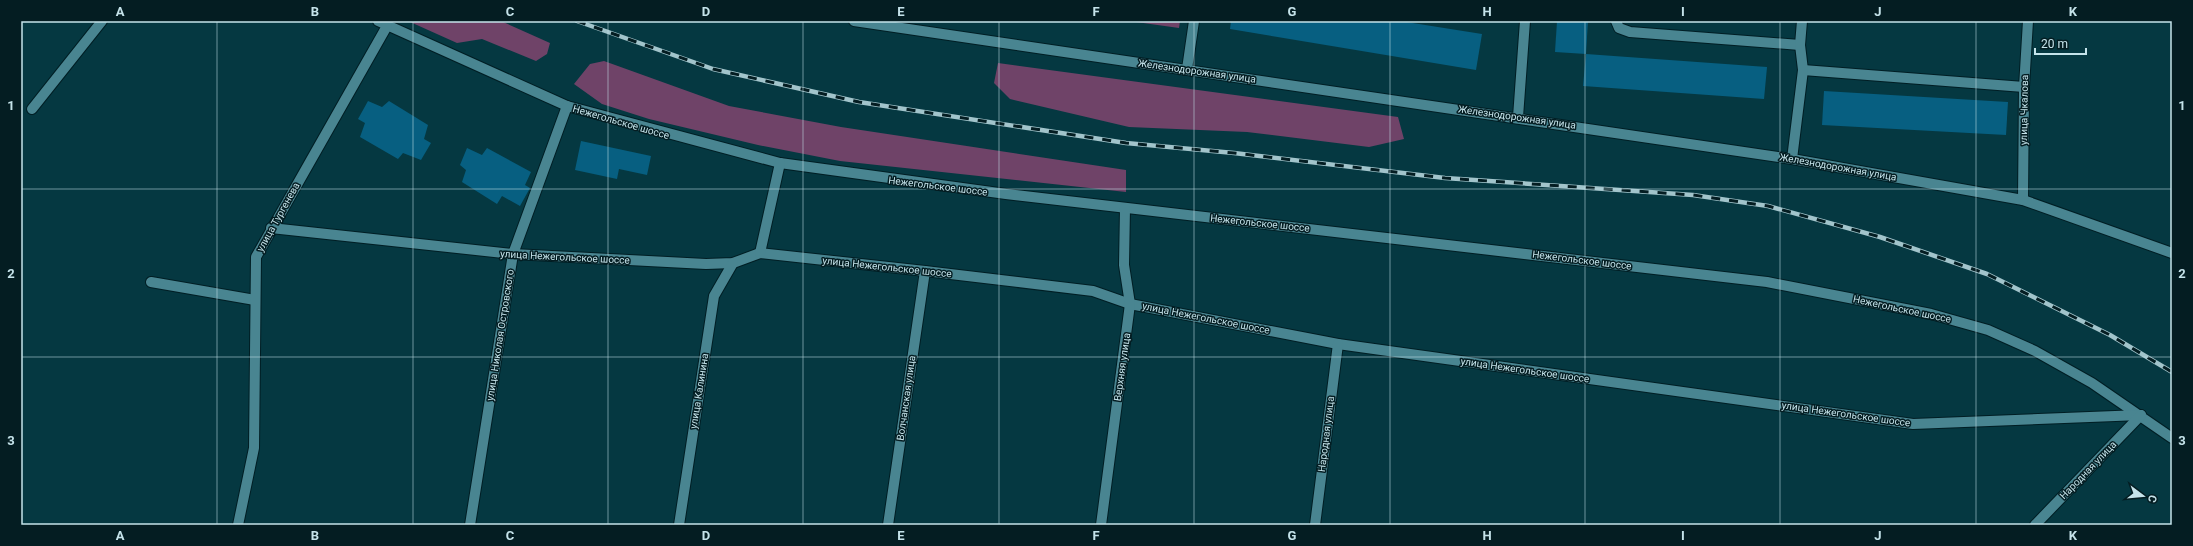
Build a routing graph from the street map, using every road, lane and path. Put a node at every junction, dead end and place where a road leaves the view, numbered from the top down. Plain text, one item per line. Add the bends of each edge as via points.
1 (102, 21) edge
2 (378, 21) edge
3 (854, 21) edge
4 (1194, 21) edge
5 (1525, 21) edge
6 (1616, 21) edge
7 (1802, 21) edge
8 (2028, 21) edge
9 (387, 26) junction
10 (1800, 45) junction
11 (1187, 69) junction
12 (1803, 70) junction
13 (2024, 86) junction
14 (568, 106) junction
15 (32, 109) dead end
16 (1518, 117) junction
17 (1792, 159) junction
18 (780, 163) junction
19 (2023, 200) junction
20 (1125, 208) junction
21 (271, 228) junction
22 (760, 253) junction
23 (2172, 253) edge
24 (512, 254) junction
25 (733, 263) junction
26 (925, 270) junction
27 (151, 282) dead end
28 (255, 300) junction
29 (1130, 304) junction
30 (1338, 344) junction
31 (2141, 415) junction
32 (2172, 438) edge
33 (238, 525) edge
34 (470, 525) edge
35 (679, 525) edge
36 (888, 525) edge
37 (1101, 525) edge
38 (1315, 525) edge
39 (2035, 525) edge

1 - 15 street
2 - 9 street, Нежегольское шоссе
3 - 11 street, Железнодорожная улица
4 - 11 street
5 - 16 street
6 - 10 street via 1619,28 1630,32
7 - 10 street
8 - 13 street, улица Чкалова
9 - 14 street, Нежегольское шоссе
9 - 21 street, улица Тургенева
10 - 12 street
11 - 16 street, Железнодорожная улица
12 - 13 street
12 - 17 street
13 - 19 street, улица Чкалова
14 - 18 street, Нежегольское шоссе
14 - 24 street, улица Николая Островского
16 - 17 street, Железнодорожная улица
17 - 19 street, Железнодорожная улица
18 - 20 street, Нежегольское шоссе
18 - 22 street
19 - 23 street, Железнодорожная улица
20 - 29 street, Верхняя улица via 1124,266
20 - 31 street, Нежегольское шоссе via 1767,282 1931,314 1988,330 2035,351 2092,383
21 - 24 street, улица Нежегольское шоссе
21 - 28 street, улица Тургенева via 256,257
22 - 25 street, улица Нежегольское шоссе
22 - 26 street, улица Нежегольское шоссе
24 - 25 street, улица Нежегольское шоссе via 706,264
24 - 34 street, улица Николая Островского
25 - 35 street, улица Калинина via 714,296
26 - 29 street, улица Нежегольское шоссе via 1093,291
26 - 36 street, Волчанская улица
27 - 28 street
28 - 33 street, улица Тургенева via 254,448
29 - 30 street, улица Нежегольское шоссе
29 - 37 street, Верхняя улица
30 - 31 street, улица Нежегольское шоссе via 1913,424
30 - 38 street, Народная улица
31 - 32 street, Нежегольское шоссе
31 - 39 street, Народная улица

